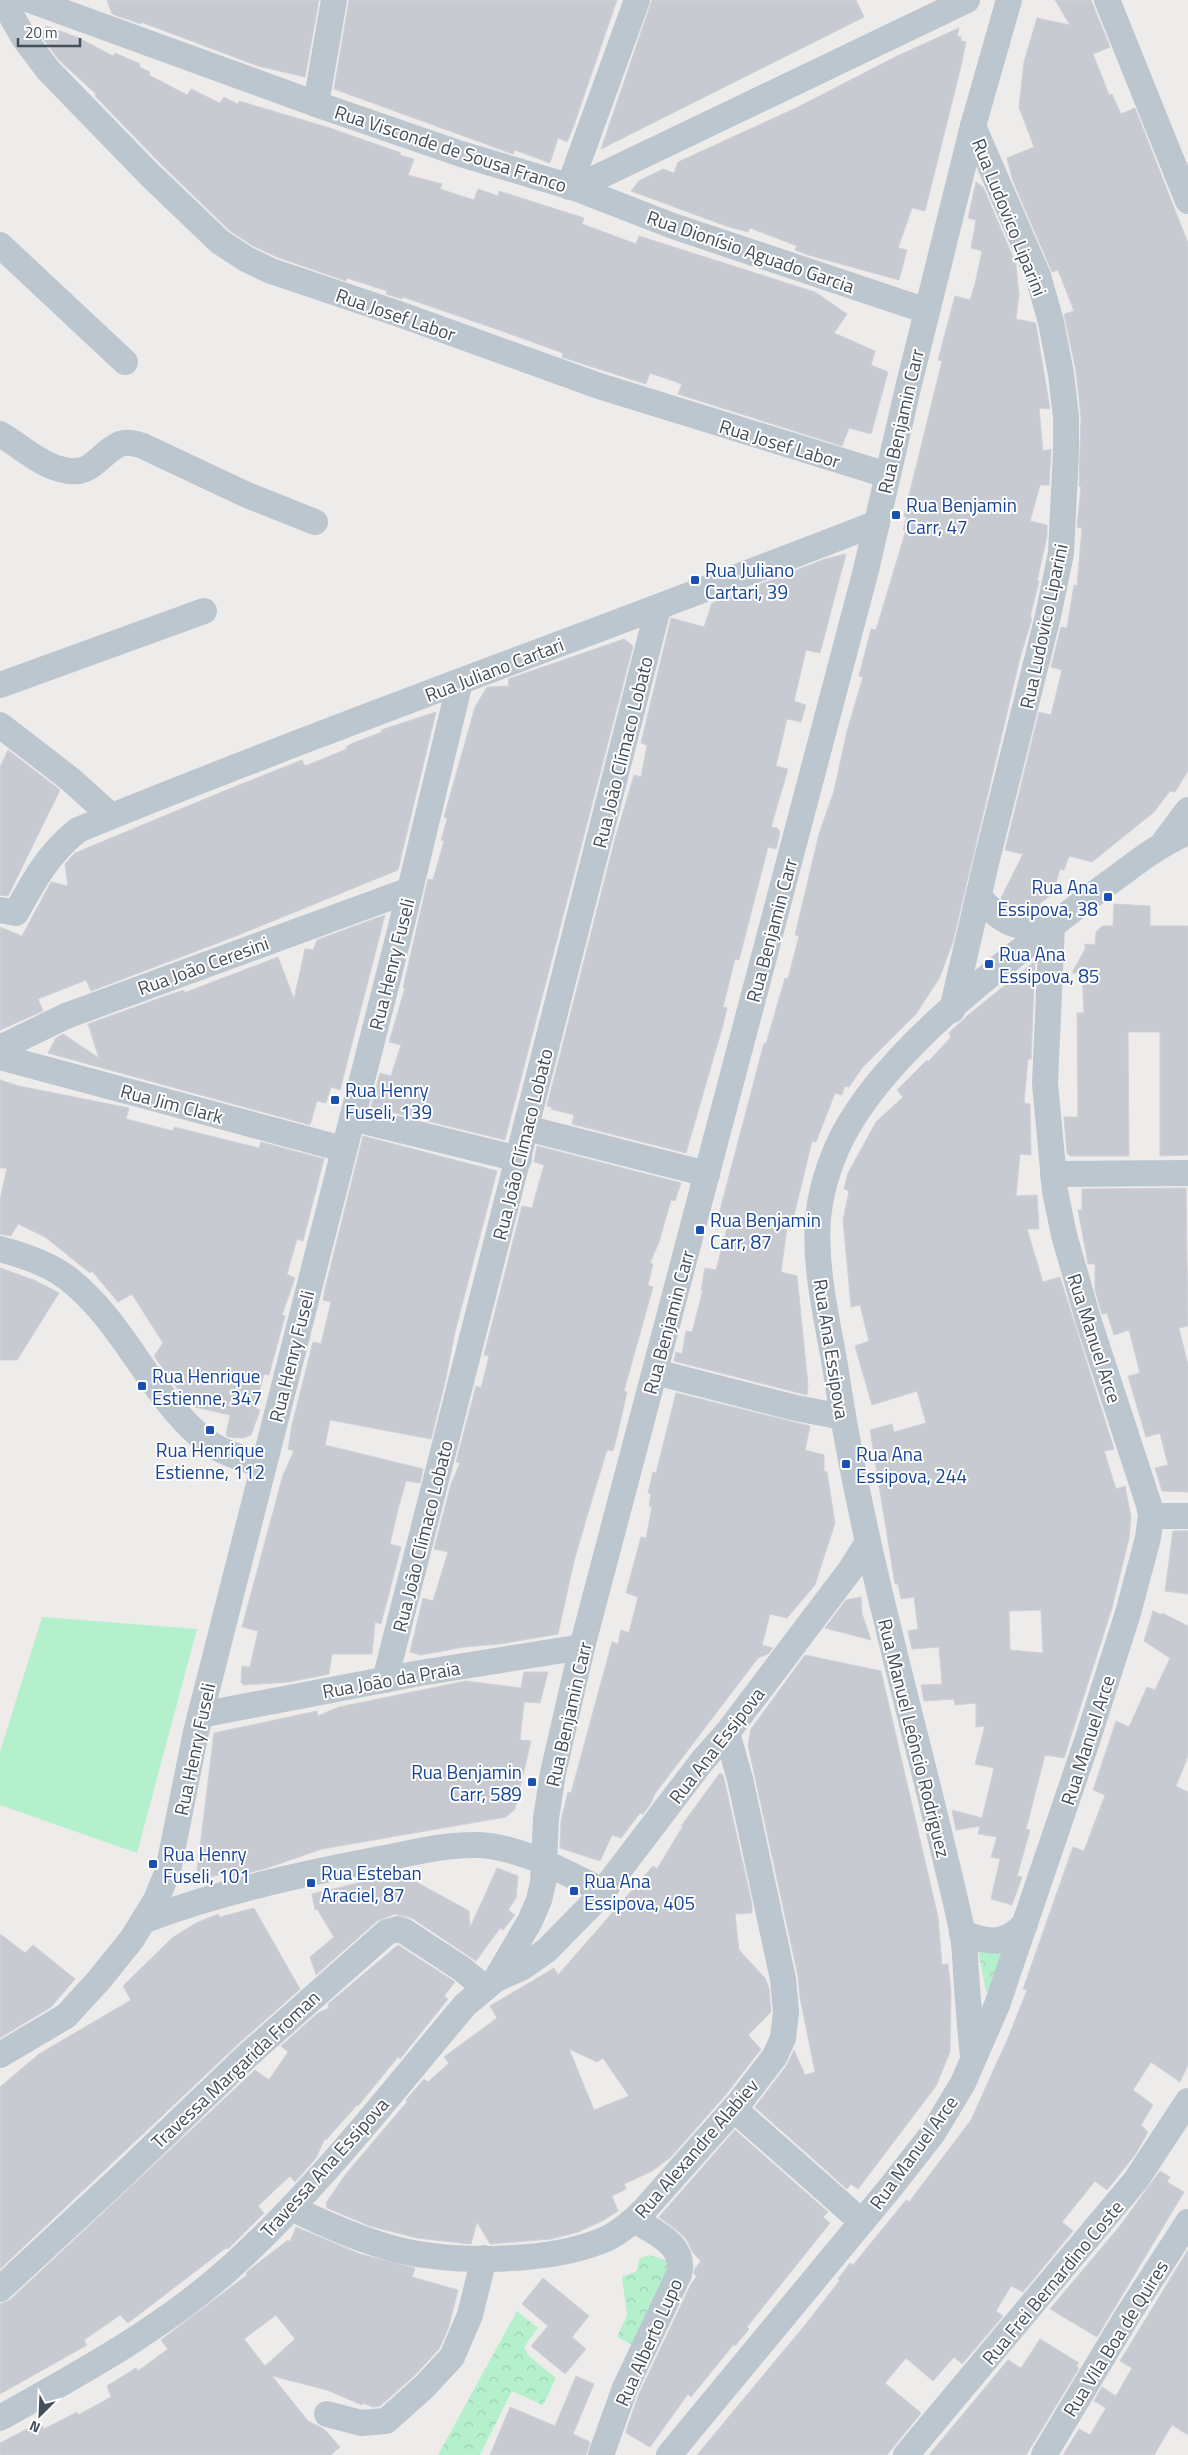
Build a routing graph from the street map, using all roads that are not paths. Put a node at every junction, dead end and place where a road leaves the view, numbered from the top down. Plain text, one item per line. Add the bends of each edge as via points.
1 (6, 0) edge
2 (30, 0) edge
3 (334, 0) edge
4 (637, 0) edge
5 (968, 0) edge
6 (1009, 0) edge
7 (1107, 0) edge
8 (316, 104) junction
9 (973, 126) junction
10 (572, 188) junction
11 (1188, 201) edge
12 (0, 245) edge
13 (927, 311) junction
14 (125, 362) dead end
15 (0, 434) edge
16 (888, 475) junction
17 (315, 522) dead end
18 (877, 522) junction
19 (658, 608) junction
20 (204, 611) dead end
21 (460, 682) junction
22 (0, 685) edge
23 (0, 726) edge
24 (1188, 810) edge
25 (111, 816) junction
26 (1188, 832) edge
27 (1164, 842) junction
28 (410, 890) junction
29 (979, 896) junction
30 (0, 910) edge
31 (1052, 925) junction
32 (952, 1010) junction
33 (0, 1048) edge
34 (0, 1057) edge
35 (352, 1118) junction
36 (526, 1128) junction
37 (344, 1149) junction
38 (519, 1159) junction
39 (1188, 1173) edge
40 (707, 1174) junction
41 (1053, 1174) junction
42 (0, 1249) edge
43 (654, 1372) junction
44 (843, 1417) junction
45 (263, 1465) junction
46 (1151, 1516) junction
47 (1188, 1516) edge
48 (868, 1542) junction
49 (582, 1648) junction
50 (385, 1680) junction
51 (200, 1715) junction
52 (727, 1732) junction
53 (543, 1862) junction
54 (603, 1891) junction
55 (145, 1920) junction
56 (1025, 1924) junction
57 (962, 1933) junction
58 (490, 1984) junction
59 (0, 2056) edge
60 (973, 2060) junction
61 (1188, 2101) edge
62 (734, 2108) junction
63 (292, 2208) junction
64 (634, 2220) junction
65 (862, 2222) junction
66 (1188, 2222) edge
67 (484, 2258) junction
68 (0, 2288) edge
69 (327, 2414) dead end
70 (0, 2418) edge
71 (601, 2455) edge
72 (669, 2455) edge
73 (906, 2455) edge
74 (1044, 2455) edge

1 - 16 street, Rua Josef Labor via 24,38 48,70 220,242 246,259 271,272 599,386
2 - 8 street, Rua Visconde de Sousa Franco
3 - 8 street
4 - 10 street
5 - 10 street, Rua Visconde de Sousa Franco
6 - 9 street, Rua Benjamin Carr
7 - 11 street
8 - 10 street, Rua Visconde de Sousa Franco
9 - 13 street, Rua Benjamin Carr
9 - 29 street, Rua Ludovico Liparini via 1038,276 1061,374 1066,417 1061,553
10 - 13 street, Rua Dionísio Aguado Garcia via 673,226
12 - 14 street
13 - 16 street, Rua Benjamin Carr
15 - 17 street via 48,465 77,471 89,467 120,444 129,442
16 - 18 street, Rua Benjamin Carr
18 - 19 street, Rua Juliano Cartari
18 - 40 street, Rua Benjamin Carr
19 - 21 street, Rua Juliano Cartari
19 - 36 street, Rua João Clímaco Lobato
20 - 22 street
21 - 25 street, Rua Juliano Cartari
21 - 28 street, Rua Henry Fuseli
23 - 25 street via 70,779
24 - 27 street, Rua Ana Essipova
25 - 30 street, Rua Juliano Cartari via 78,830 58,845 16,913
26 - 27 street, Rua Ana Essipova
27 - 31 street, Rua Ana Essipova
28 - 33 street, Rua João Ceresini via 66,1016
28 - 35 street, Rua Henry Fuseli
29 - 31 street via 1000,918 1016,926
29 - 32 street, Rua Ludovico Liparini
31 - 32 street, Rua Ana Essipova
31 - 41 street, Rua Manuel Arce via 1045,1084
32 - 44 street, Rua Ana Essipova via 896,1064 870,1095 848,1127 826,1180 818,1218 818,1257
34 - 37 street, Rua Jim Clark
35 - 37 street, Rua Henry Fuseli
35 - 38 street
36 - 38 street, Rua João Clímaco Lobato
36 - 40 street
37 - 45 street, Rua Henry Fuseli
38 - 50 street, Rua João Clímaco Lobato
39 - 41 street
40 - 43 street, Rua Benjamin Carr
41 - 46 street, Rua Manuel Arce via 1064,1235 1088,1319
42 - 45 street via 45,1264 66,1277 109,1320 180,1417 202,1439 230,1454
43 - 44 street
43 - 49 street, Rua Benjamin Carr
44 - 48 street, Rua Ana Essipova
45 - 51 street, Rua Henry Fuseli
46 - 47 street
46 - 56 street, Rua Manuel Arce via 1128,1613
48 - 52 street, Rua Ana Essipova
48 - 57 street, Rua Manuel Leôncio Rodriguez
49 - 50 street, Rua João da Praia
49 - 53 street, Rua Benjamin Carr via 553,1773
50 - 51 street, Rua João da Praia
51 - 55 street, Rua Henry Fuseli via 168,1871
52 - 54 street, Rua Ana Essipova
52 - 62 street, Rua Alexandre Alabiev via 784,1979 786,2012 783,2038 775,2056
53 - 54 street
53 - 55 street via 478,1845 426,1850 185,1905
53 - 58 street, Travessa Ana Essipova via 540,1900
54 - 58 street, Rua Ana Essipova via 547,1950
55 - 59 street, Rua Henry Fuseli via 116,1960 66,2016
56 - 57 street via 1015,1935 993,1942
56 - 60 street, Rua Manuel Arce
57 - 60 street, Rua Manuel Leôncio Rodriguez
58 - 63 street, Travessa Ana Essipova via 465,2005
58 - 68 street, Travessa Margarida Froman via 404,1931 387,1932 247,2056
60 - 65 street, Rua Manuel Arce via 933,2132
61 - 73 street, Rua Frei Bernardino Coste via 1136,2180
62 - 64 street, Rua Alexandre Alabiev
62 - 65 street
63 - 67 street, Rua Alexandre Alabiev via 351,2235 393,2248
63 - 70 street, Travessa Ana Essipova via 230,2268 170,2316 88,2370
64 - 67 street, Rua Alexandre Alabiev via 601,2241 548,2255 512,2260
64 - 71 street, Rua Alberto Lupo via 667,2241 680,2256 681,2264 625,2388
65 - 72 street, Rua Manuel Arce
66 - 74 street, Rua Vila Boa de Quires
67 - 69 street via 470,2315 452,2357 424,2386 386,2421 361,2423

